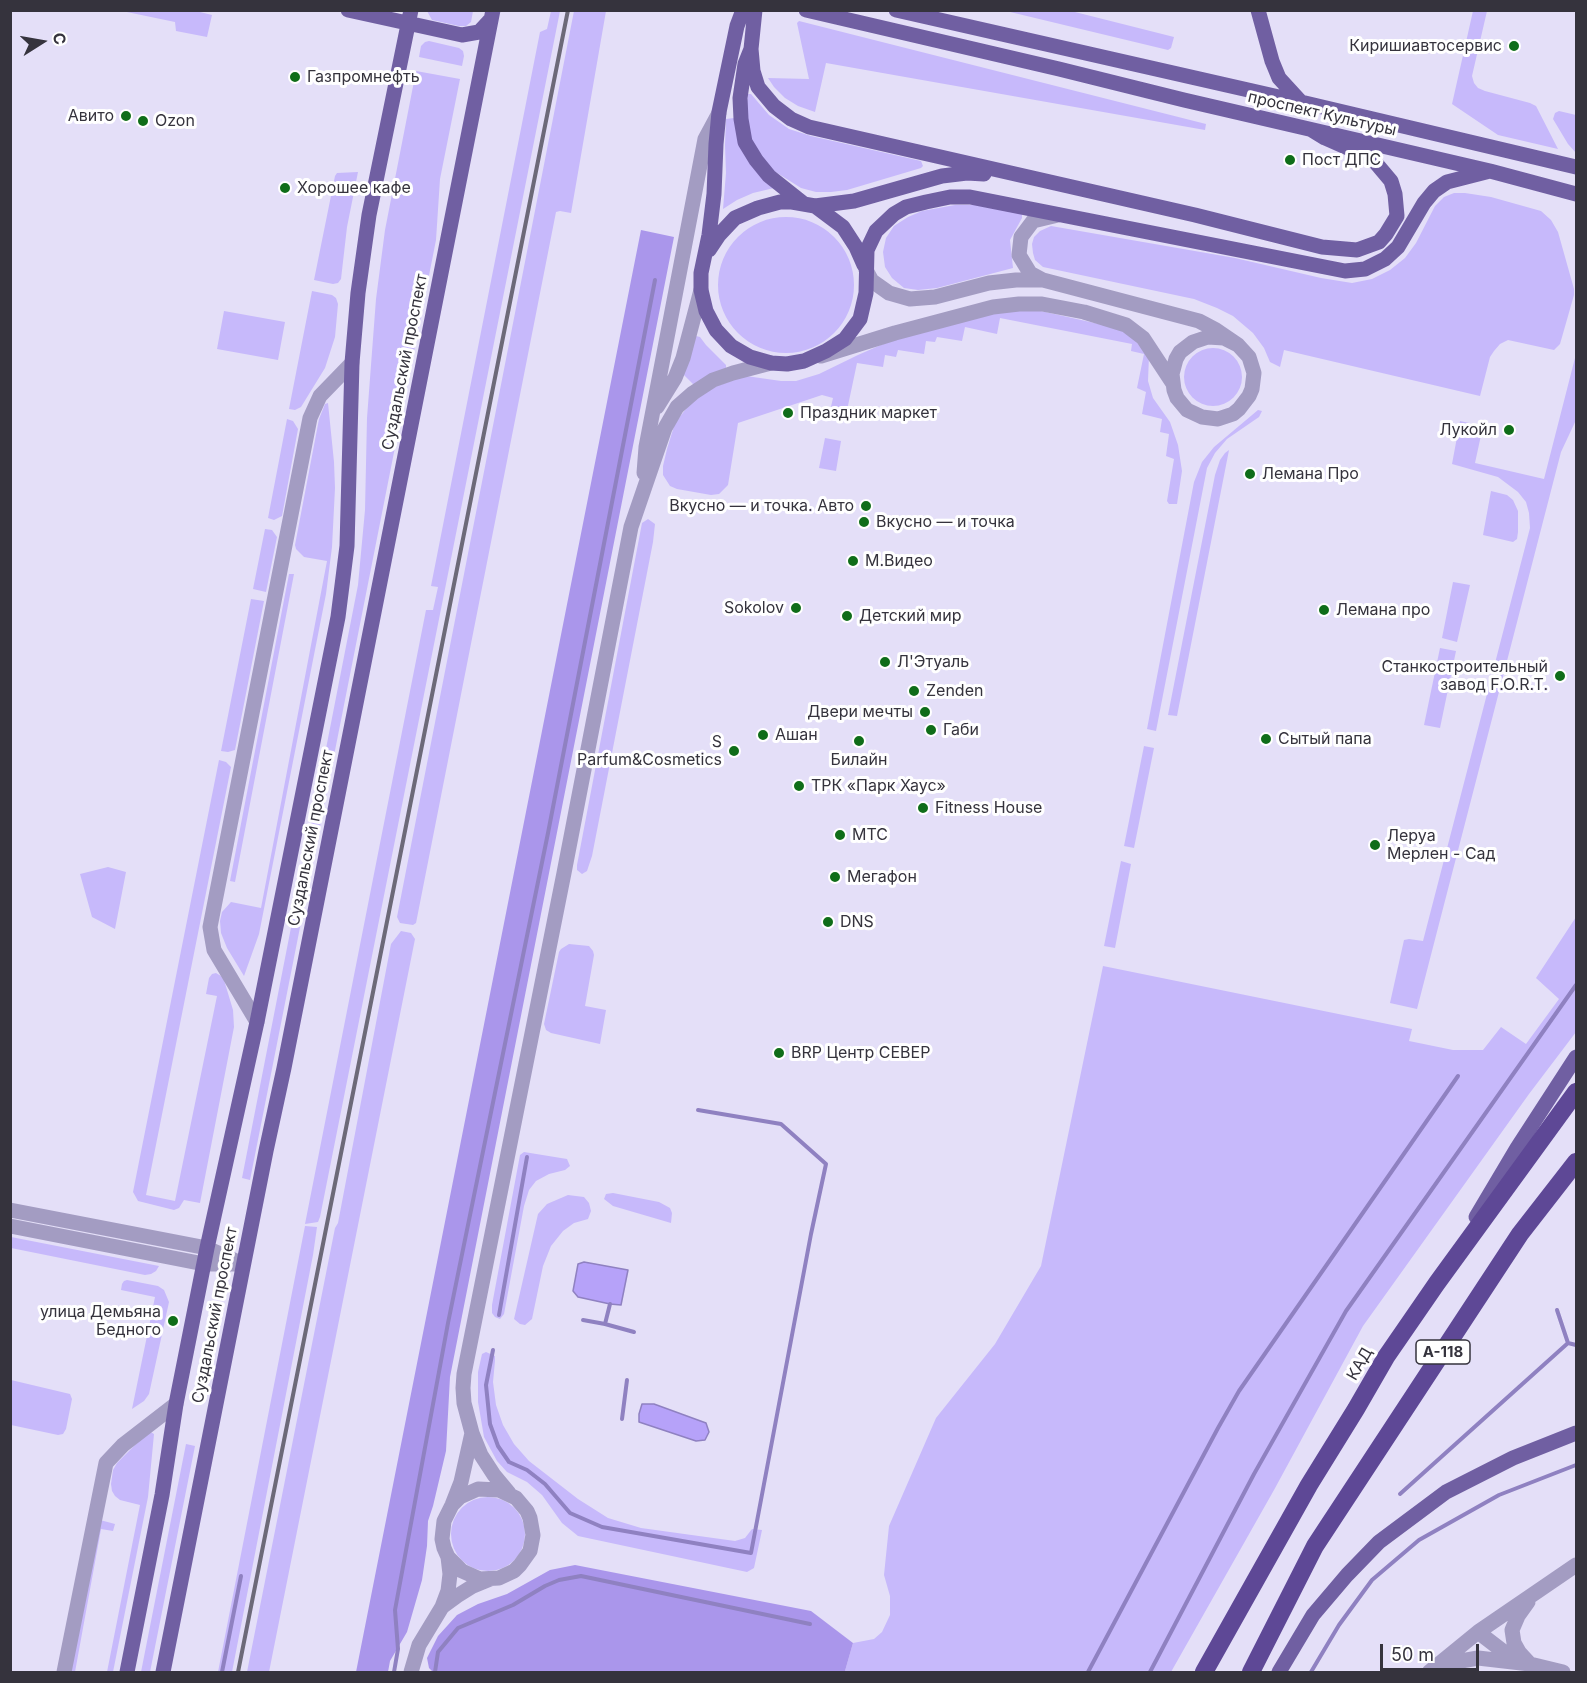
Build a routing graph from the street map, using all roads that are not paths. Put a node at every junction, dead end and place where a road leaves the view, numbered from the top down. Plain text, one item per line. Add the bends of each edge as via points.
1 (348, 10) edge
2 (743, 10) edge
3 (755, 10) edge
4 (806, 10) edge
5 (896, 10) edge
6 (1258, 10) edge
7 (492, 15) edge
8 (410, 18) edge
9 (751, 49) junction
10 (1301, 102) junction
11 (719, 112) junction
12 (1312, 130) junction
13 (1575, 166) edge
14 (1490, 171) junction
15 (1017, 175) junction
16 (1576, 194) edge
17 (809, 204) junction
18 (1058, 215) junction
19 (705, 255) junction
20 (866, 270) junction
21 (1042, 280) junction
22 (701, 290) junction
23 (1238, 345) junction
24 (804, 361) junction
25 (352, 363) junction
26 (771, 363) junction
27 (1172, 382) junction
28 (652, 414) junction
29 (642, 494) junction
30 (257, 1022) junction
31 (1576, 1057) edge
32 (1576, 1092) edge
33 (1576, 1162) edge
34 (10, 1210) edge
35 (10, 1226) edge
36 (207, 1248) junction
37 (204, 1264) junction
38 (243, 1264) junction
39 (1437, 1283) junction
40 (177, 1404) junction
41 (1576, 1433) edge
42 (472, 1434) junction
43 (509, 1493) junction
44 (452, 1505) junction
45 (448, 1557) junction
46 (1576, 1565) edge
47 (490, 1579) junction
48 (1534, 1593) junction
49 (442, 1607) junction
50 (1478, 1632) junction
51 (1530, 1664) junction
52 (64, 1672) edge
53 (127, 1672) edge
54 (163, 1672) edge
55 (411, 1672) edge
56 (1204, 1672) edge
57 (1251, 1672) edge
58 (1279, 1672) edge
59 (1429, 1672) edge
60 (1437, 1672) edge
61 (1563, 1672) edge

1 - 8 main road
2 - 11 main road
3 - 9 main road
4 - 12 main road, проспект Культуры
5 - 10 main road, проспект Культуры
6 - 10 main road via 1279,78
7 - 8 main road via 479,32 471,34 452,34
7 - 38 main road, Суздальский проспект
8 - 25 main road, Суздальский проспект via 369,215
9 - 15 main road via 758,87 774,105 809,127
9 - 17 main road via 740,98 745,142 768,176
10 - 13 main road, проспект Культуры
11 - 19 main road via 714,194
11 - 28 street via 705,139
12 - 14 main road, проспект Культуры
12 - 15 main road via 1375,162 1391,181 1397,216 1379,242 1357,250 1322,247
14 - 16 main road, проспект Культуры
14 - 18 main road via 1447,182 1434,190 1398,247 1365,269 1345,271
15 - 17 main road via 967,173 854,201
17 - 19 main road via 780,202 735,218
17 - 20 main road via 843,227
18 - 20 main road via 970,196 906,207 876,231 867,250
18 - 21 street via 1033,221 1021,237 1019,255 1030,273
19 - 22 main road
20 - 21 street via 872,281 889,293 910,299 989,283
20 - 24 main road via 860,319 845,339
21 - 23 street via 1199,321
22 - 26 main road via 716,330 731,346
22 - 28 street via 679,368
23 - 27 street via 1216,336 1192,342 1176,359
23 - 27 street via 1249,357 1254,381 1250,396 1233,414 1210,419 1194,414 1181,404
24 - 26 main road
24 - 27 street via 968,313 1042,304 1126,326 1143,338
25 - 30 main road, Суздальский проспект via 347,546 338,617
25 - 30 street via 320,396 310,418 210,927 214,950
26 - 29 street via 713,380 677,407 665,428
28 - 29 street
29 - 42 street via 630,532 464,1374 464,1403
30 - 36 main road, Суздальский проспект
31 - 39 main road
32 - 39 highway, КАД / А-118
33 - 57 highway, А-118 via 1520,1234 1315,1546
34 - 36 street
35 - 37 street
36 - 37 main road, Суздальский проспект
36 - 38 street
37 - 38 street
37 - 40 main road, Суздальский проспект
38 - 54 main road, Суздальский проспект
39 - 56 highway, КАД / А-118 via 1386,1357
40 - 52 street via 106,1463
40 - 53 main road, Суздальский проспект
41 - 58 main road via 1513,1458 1446,1492 1378,1542 1313,1615
42 - 43 street
42 - 44 street
43 - 44 street via 478,1489
43 - 47 street via 530,1518 532,1543 520,1565 507,1575
44 - 45 street via 442,1530
45 - 47 street via 462,1571
45 - 49 street via 448,1591
46 - 48 street
47 - 49 street
48 - 50 street
48 - 51 street via 1512,1630 1514,1643
49 - 55 street via 419,1645
50 - 51 street via 1504,1652
50 - 59 street
51 - 60 street via 1478,1658
51 - 61 street

